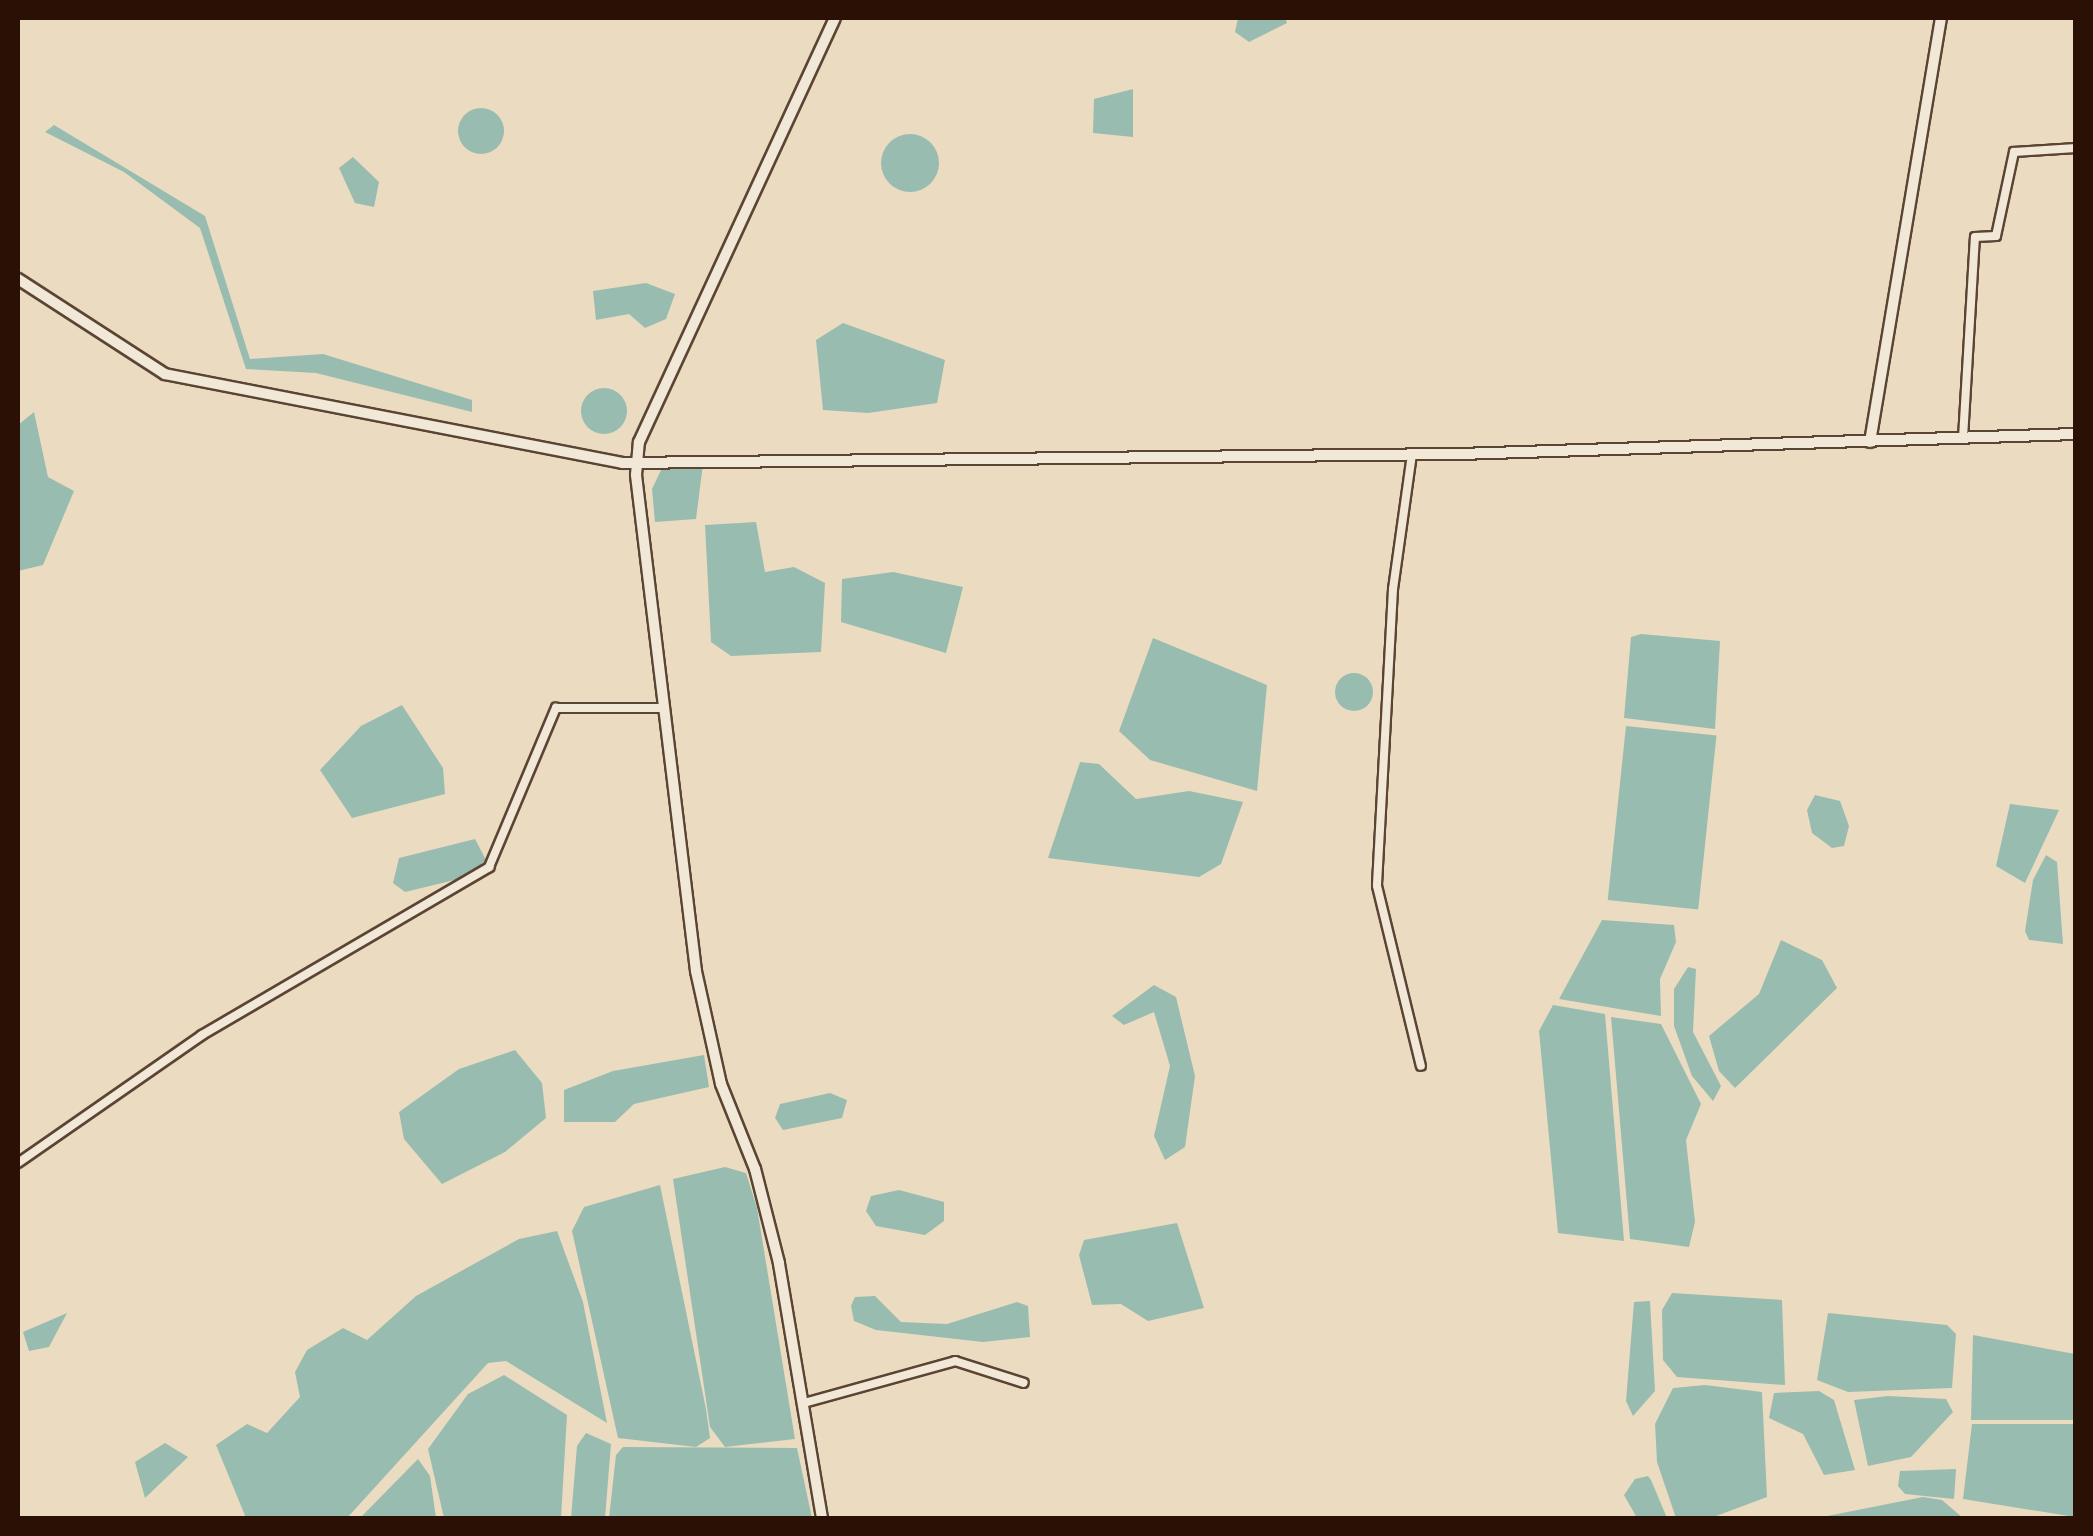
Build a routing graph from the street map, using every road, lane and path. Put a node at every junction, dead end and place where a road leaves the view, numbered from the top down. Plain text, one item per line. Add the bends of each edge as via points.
1 (835, 18) edge
2 (1941, 18) edge
3 (2076, 148) edge
4 (18, 279) edge
5 (2076, 434) edge
6 (1962, 438) junction
7 (1870, 442) junction
8 (1412, 452) junction
9 (637, 459) junction
10 (659, 708) junction
11 (1421, 1066) dead end
12 (18, 1163) edge
13 (1024, 1384) dead end
14 (804, 1403) junction
15 (822, 1518) edge

1 - 9 street
2 - 7 street
3 - 6 street via 2014,152 1996,236 1975,237
4 - 9 street via 166,374 622,463
5 - 6 street
6 - 7 street
7 - 8 street
8 - 9 street
8 - 11 street via 1393,590 1377,886
9 - 10 street
10 - 12 street via 556,708 506,836 479,876 202,1036
10 - 14 street via 696,971 721,1084 771,1230
13 - 14 street via 955,1360
14 - 15 street

